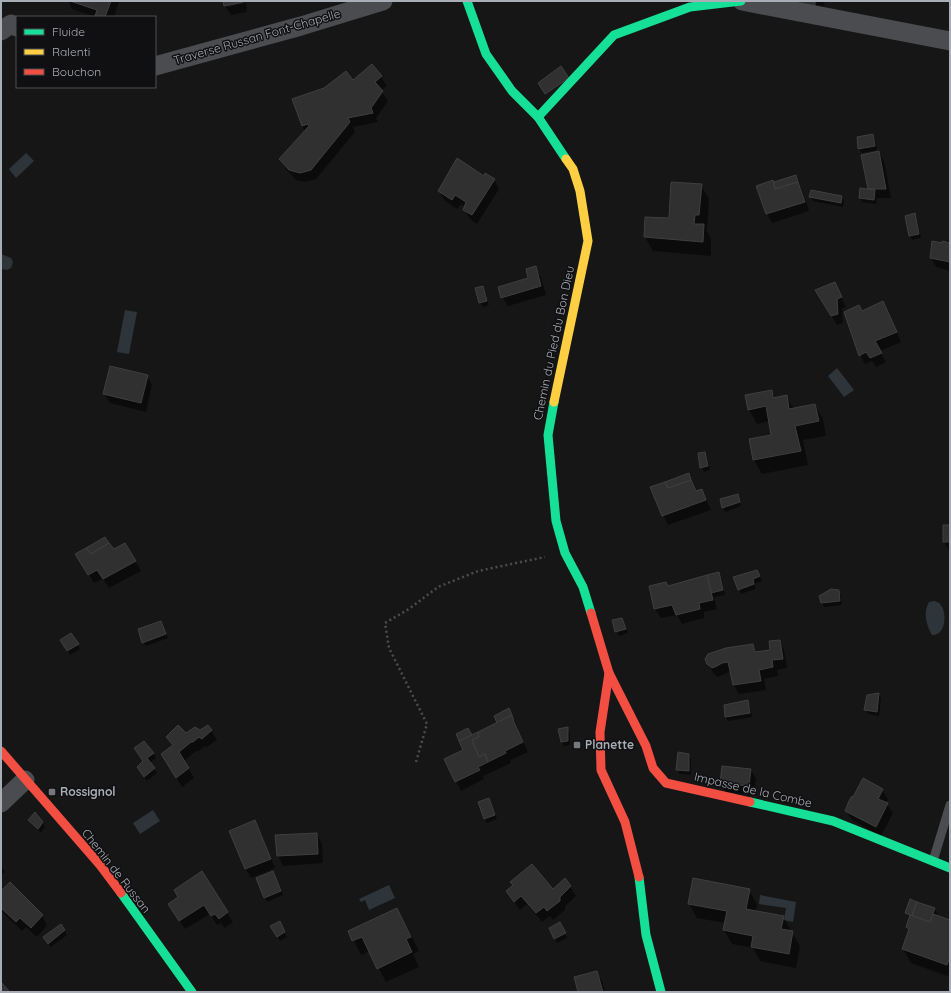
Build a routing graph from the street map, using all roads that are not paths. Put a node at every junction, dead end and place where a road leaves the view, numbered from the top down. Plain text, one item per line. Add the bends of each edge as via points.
1 (383, 1) edge
2 (467, 1) edge
3 (741, 1) edge
4 (16, 26) edge
5 (1, 30) edge
6 (950, 41) edge
7 (156, 66) edge
8 (538, 117) junction
9 (609, 673) junction
10 (1, 751) edge
11 (25, 780) junction
12 (1, 803) edge
13 (950, 805) edge
14 (933, 861) junction
15 (950, 868) edge
16 (192, 992) edge
17 (661, 992) edge

1 - 7 street, Traverse Russan Font-Chapelle
2 - 8 street, Chemin du Pied du Bon Dieu via 486,54 512,91
3 - 6 street
3 - 8 street via 690,7 614,35
4 - 5 street via 11,24
8 - 9 street, Chemin du Pied du Bon Dieu via 572,169 580,191 588,241 548,435 556,521 565,553 583,588
9 - 14 street, Impasse de la Combe via 646,746 653,768 666,783 833,821
9 - 17 street, Chemin du Pied du Bon Dieu via 600,732 601,770 625,822 638,871 646,935
10 - 11 street, Chemin de Russan
11 - 12 street
11 - 16 street, Chemin de Russan via 100,865
13 - 14 lane
14 - 15 street, Impasse de la Combe

